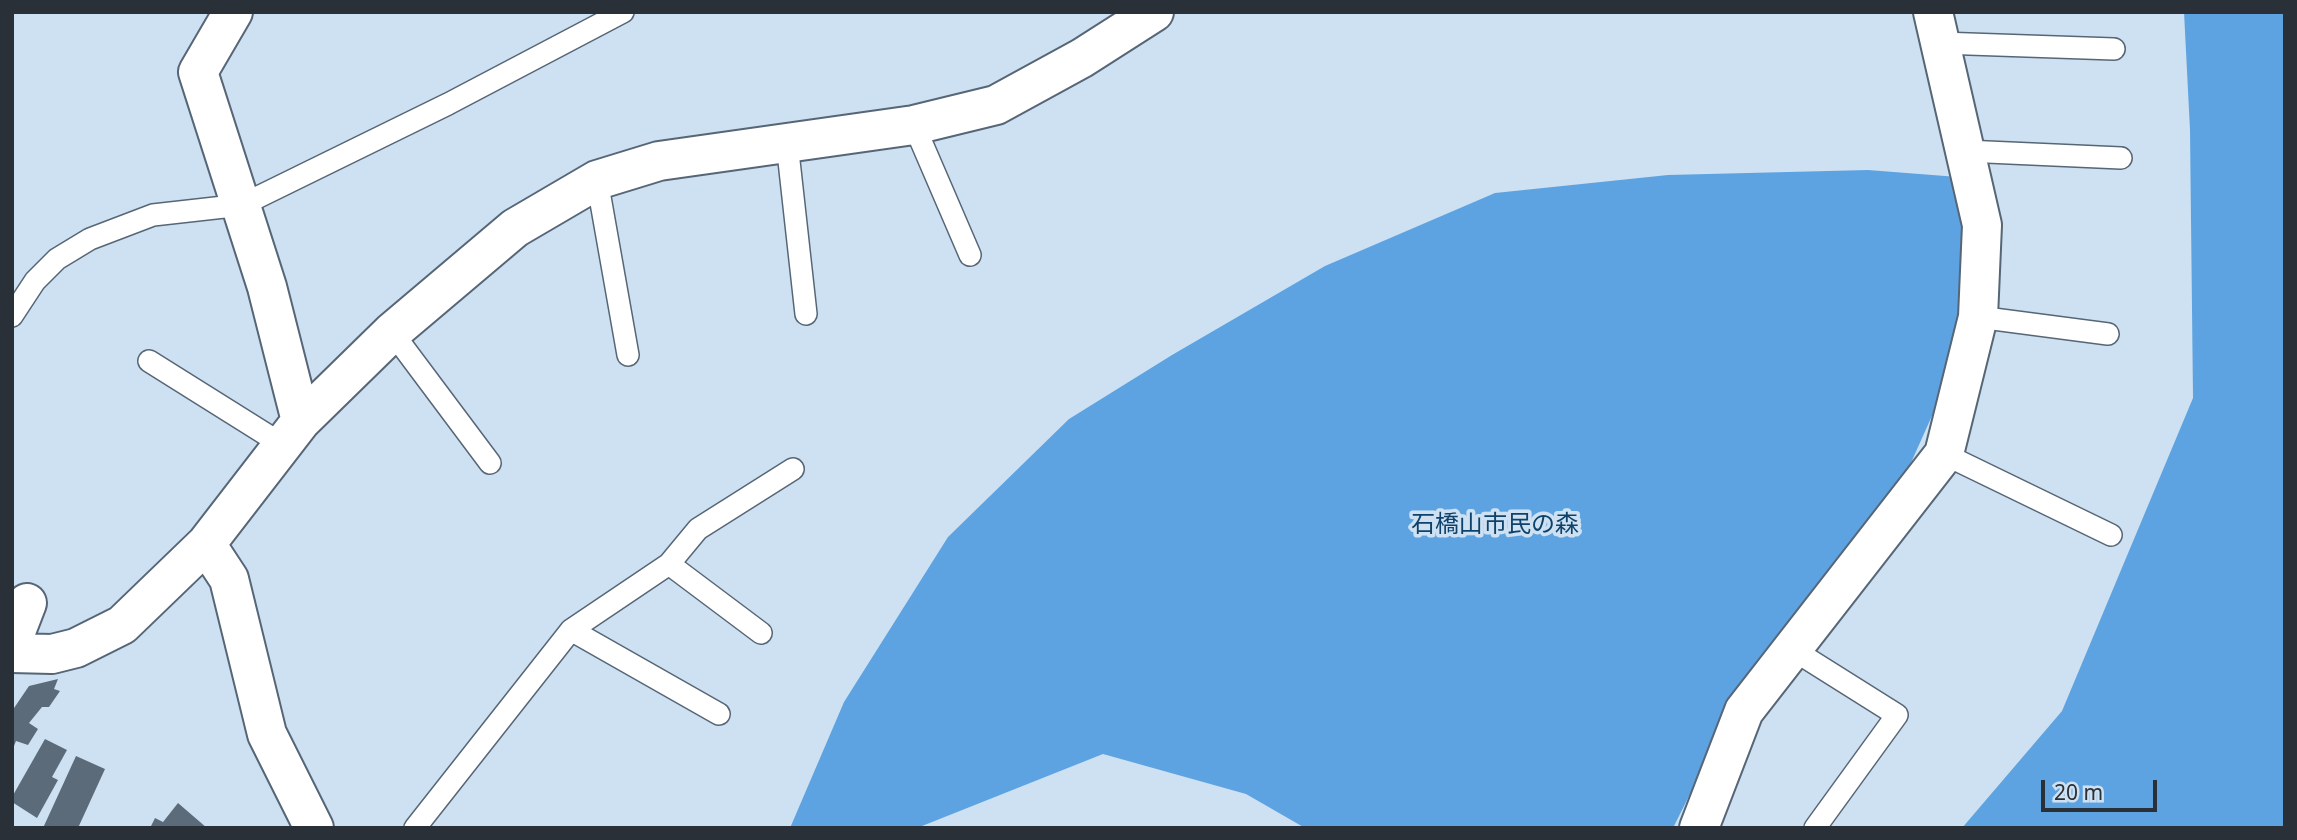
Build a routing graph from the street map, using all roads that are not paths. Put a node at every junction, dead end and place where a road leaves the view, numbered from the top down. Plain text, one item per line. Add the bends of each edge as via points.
1 (233, 12) edge
2 (623, 12) edge
3 (1154, 12) edge
4 (1937, 28) edge
5 (2114, 49) dead end
6 (914, 125) junction
7 (787, 143) junction
8 (1965, 151) junction
9 (2121, 158) dead end
10 (597, 180) junction
11 (242, 205) junction
12 (970, 255) dead end
13 (806, 314) dead end
14 (12, 316) edge
15 (1978, 317) junction
16 (393, 332) junction
17 (2108, 334) dead end
18 (628, 355) dead end
19 (149, 361) dead end
20 (292, 433) junction
21 (1944, 454) junction
22 (490, 463) dead end
23 (793, 469) dead end
24 (2111, 535) dead end
25 (206, 544) junction
26 (669, 564) junction
27 (27, 603) dead end
28 (571, 630) junction
29 (761, 633) dead end
30 (12, 642) edge
31 (1793, 649) junction
32 (12, 653) edge
33 (719, 714) dead end
34 (314, 828) edge
35 (415, 828) edge
36 (1699, 828) edge
37 (1815, 828) edge

1 - 11 street via 198,72
2 - 11 lane
3 - 6 street via 996,105
4 - 5 lane
4 - 8 street
6 - 7 street
6 - 12 lane
7 - 10 street via 659,161
7 - 13 lane
8 - 9 lane
8 - 15 street via 1982,225
10 - 16 street via 515,229
10 - 18 lane
11 - 14 lane via 153,215 90,239 57,259 35,281
11 - 20 street via 267,287
15 - 17 lane
15 - 21 street
16 - 20 street
16 - 22 lane
19 - 20 lane
20 - 25 street
21 - 24 lane
21 - 31 street
23 - 26 lane via 698,529
25 - 32 street via 122,625 76,648 52,654
25 - 34 street via 229,579 267,734
26 - 28 lane
26 - 29 lane
27 - 30 street
28 - 33 lane
28 - 35 lane
31 - 36 street via 1744,711
31 - 37 lane via 1897,715

